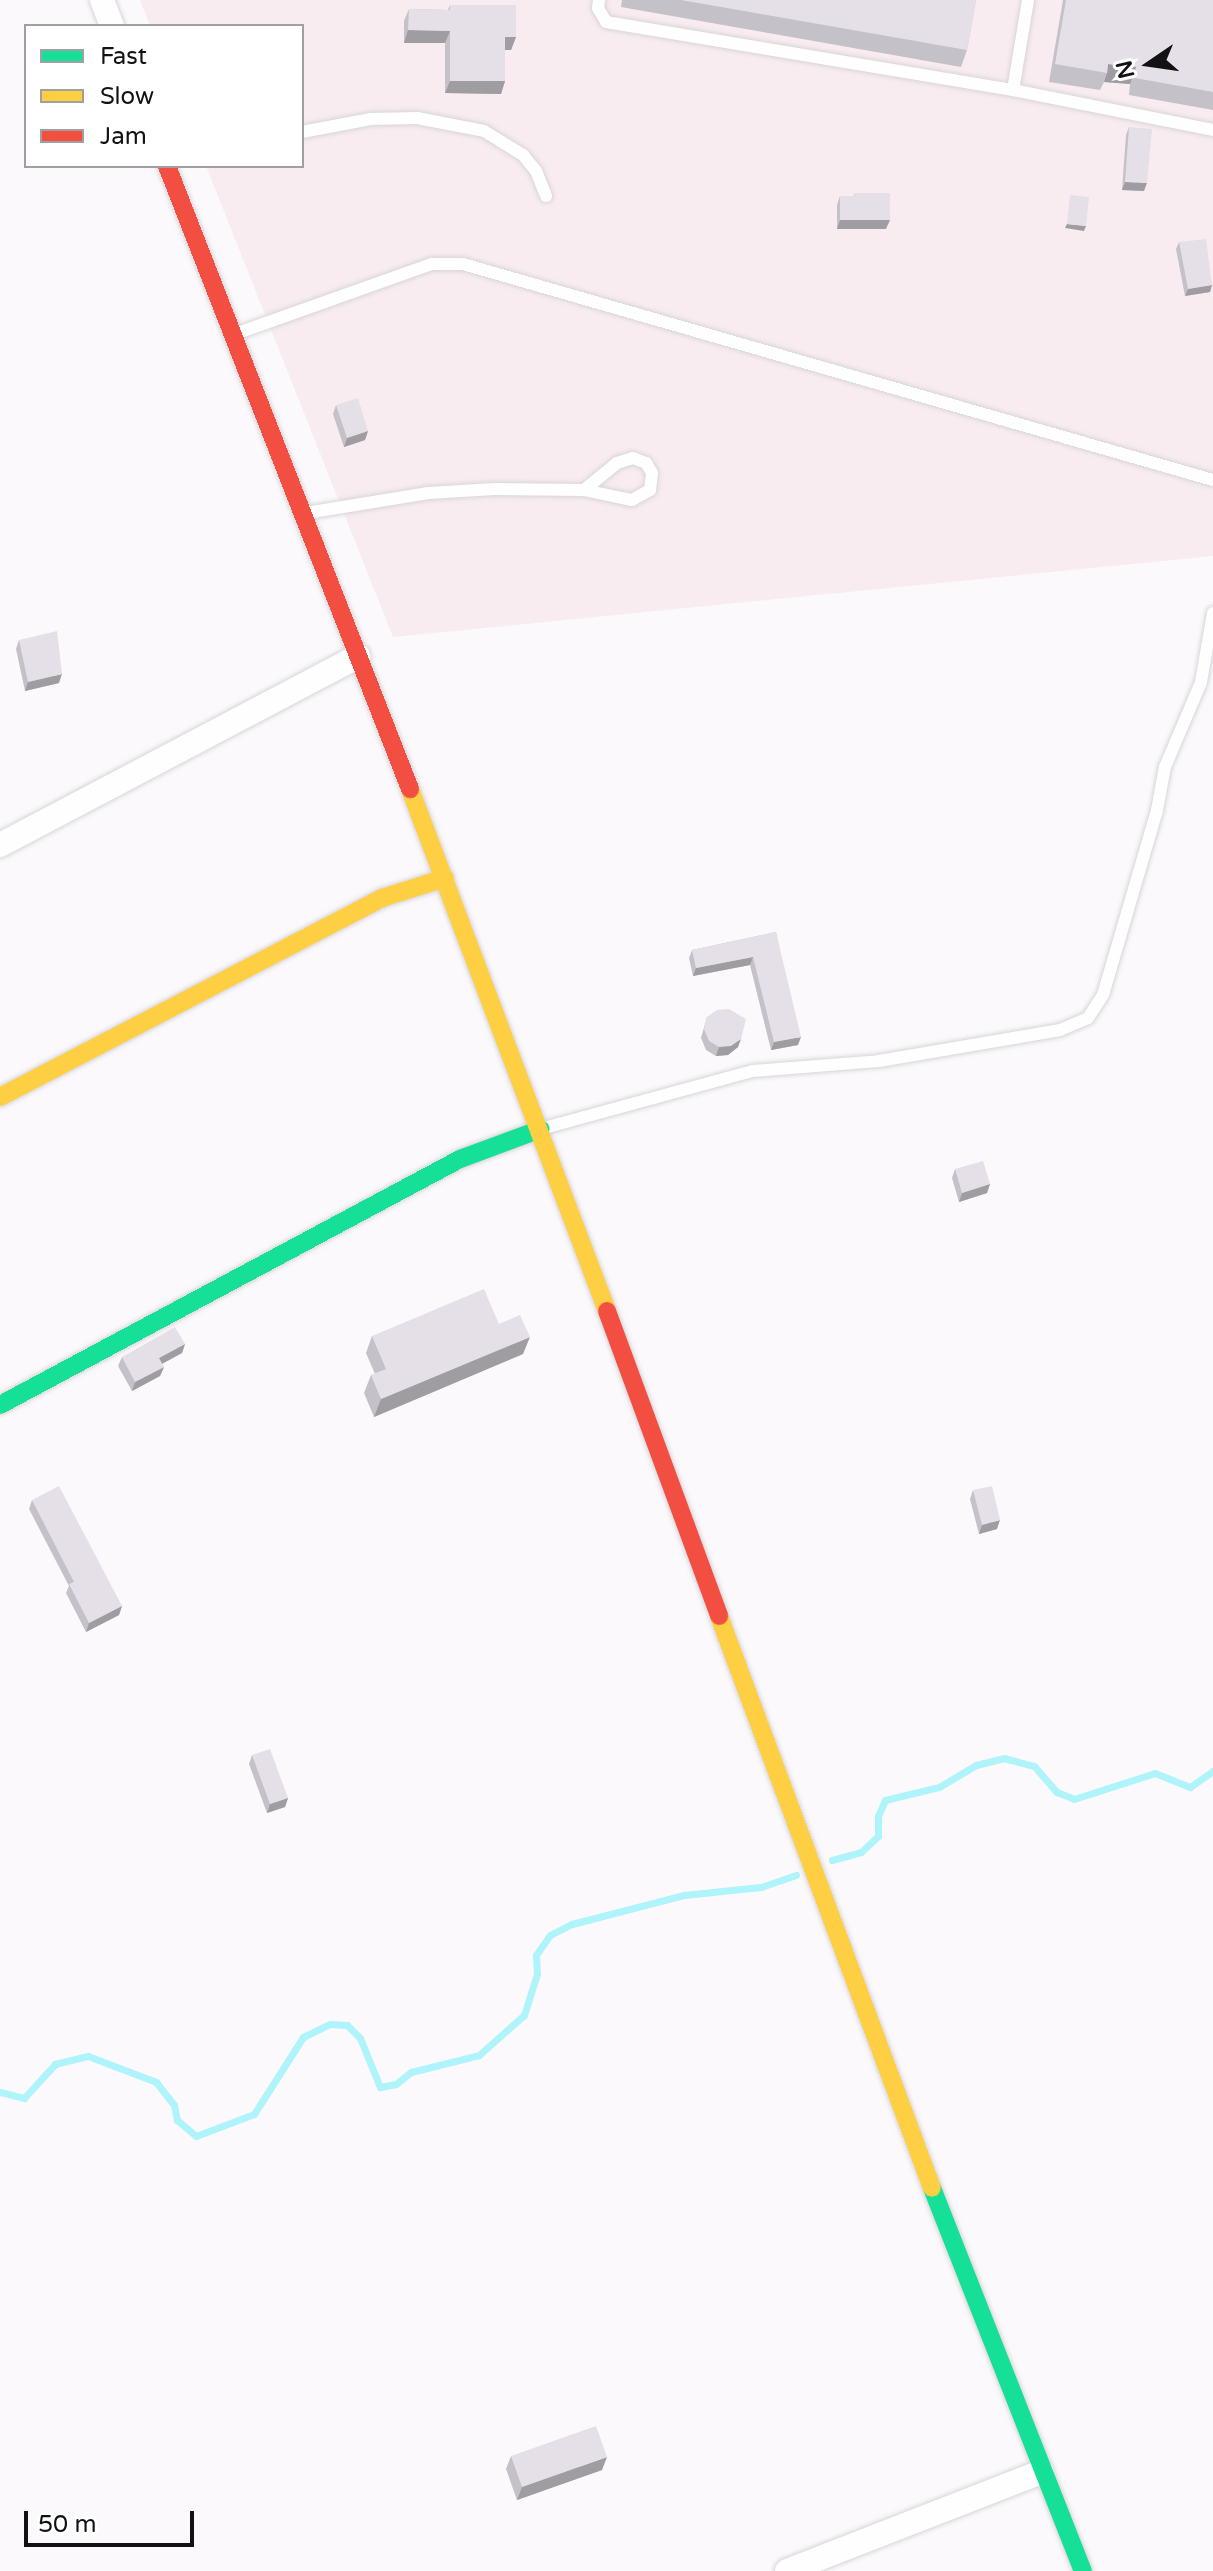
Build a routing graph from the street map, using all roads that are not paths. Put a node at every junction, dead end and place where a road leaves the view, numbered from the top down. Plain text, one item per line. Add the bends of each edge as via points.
1 (102, 0) edge
2 (599, 0) edge
3 (1028, 0) edge
4 (111, 24) edge
5 (1013, 90) junction
6 (1213, 130) edge
7 (304, 132) edge
8 (168, 168) edge
9 (546, 196) dead end
10 (233, 335) junction
11 (1213, 480) edge
12 (584, 490) junction
13 (303, 514) junction
14 (1213, 613) edge
15 (358, 656) junction
16 (0, 845) edge
17 (445, 878) junction
18 (0, 1097) edge
19 (541, 1129) junction
20 (0, 1405) edge
21 (1041, 2472) junction
22 (787, 2571) edge
23 (1083, 2571) edge

1 - 4 street
2 - 5 lane via 606,22
3 - 5 lane
5 - 6 lane
7 - 9 lane via 371,119 417,118 484,131 523,155
8 - 10 street
10 - 11 lane via 432,264 463,264
10 - 13 street
12 - 12 lane via 632,500 650,490 652,473 646,463 633,458 617,463
12 - 13 lane via 428,493
13 - 15 street
14 - 19 lane via 1201,682 1165,767 1103,995 1088,1018 1060,1030 879,1061 753,1071
15 - 16 street
15 - 17 street
17 - 18 street via 382,898
17 - 19 street
19 - 20 street via 460,1159
19 - 21 street via 891,2085
21 - 22 street
21 - 23 street

